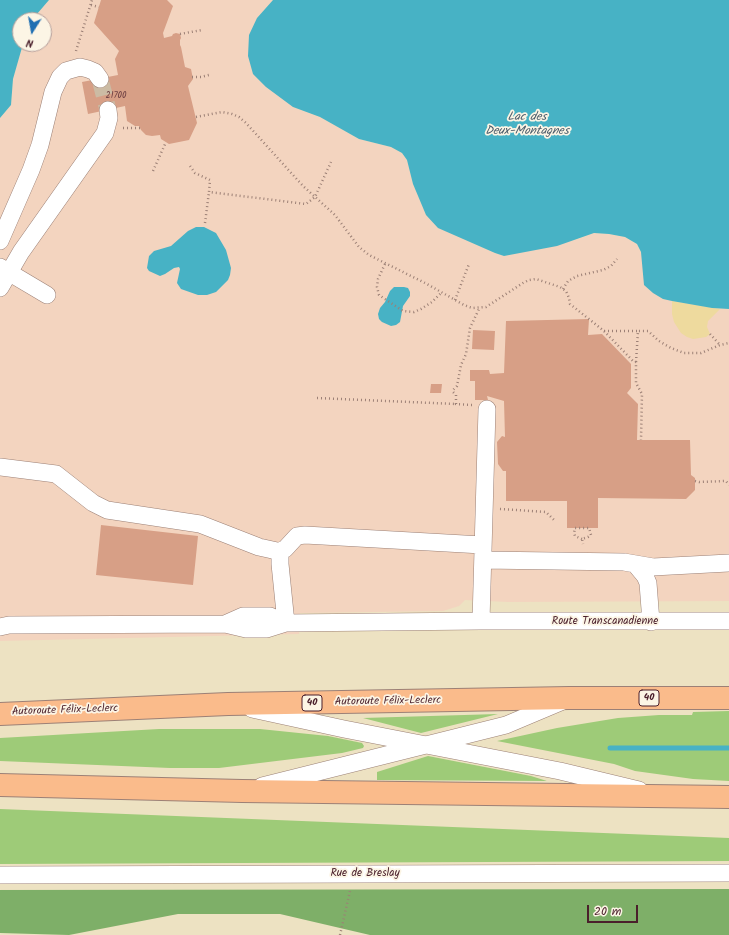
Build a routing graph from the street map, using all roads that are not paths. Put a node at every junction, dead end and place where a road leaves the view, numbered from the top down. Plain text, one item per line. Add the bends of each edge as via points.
1 (100, 79) tunnel mouth
2 (108, 110) tunnel mouth
3 (0, 241) edge
4 (4, 270) edge
5 (0, 288) edge
6 (47, 296) dead end
7 (487, 409) dead end
8 (0, 467) edge
9 (280, 552) junction
10 (483, 552) junction
11 (635, 564) junction
12 (729, 564) edge
13 (481, 621) junction
14 (729, 621) edge
15 (651, 622) junction
16 (286, 624) junction
17 (3, 625) edge
18 (729, 683) edge
19 (569, 698) junction
20 (729, 698) edge
21 (228, 704) junction
22 (0, 714) edge
23 (429, 745) junction
24 (0, 785) edge
25 (242, 791) junction
26 (669, 797) junction
27 (729, 797) edge
28 (729, 804) edge
29 (729, 873) edge
30 (0, 875) edge

1 - 3 street via 95,72 80,67 66,71 60,77 53,92 32,170
2 - 4 street via 109,118 105,133 21,252
4 - 5 street
4 - 6 street
7 - 10 street
8 - 9 street via 56,474 93,503 107,510 200,524 259,547
9 - 10 street via 297,536 305,535
9 - 16 street
10 - 11 street
10 - 13 street
11 - 12 street via 653,567
11 - 15 street via 648,583
13 - 15 street, Route Transcanadienne
13 - 16 street, Route Transcanadienne
14 - 15 street, Route Transcanadienne
16 - 17 street, Route Transcanadienne via 246,629 226,624
18 - 19 highway
19 - 20 highway, Autoroute Félix-Leclerc / 40
19 - 21 highway, Autoroute Félix-Leclerc / 40
19 - 23 street via 506,725
21 - 22 highway, Autoroute Félix-Leclerc / 40
21 - 23 street
23 - 25 street
23 - 26 street via 560,771
24 - 25 highway
25 - 26 highway
26 - 27 highway
26 - 28 highway
29 - 30 street, Rue de Breslay

